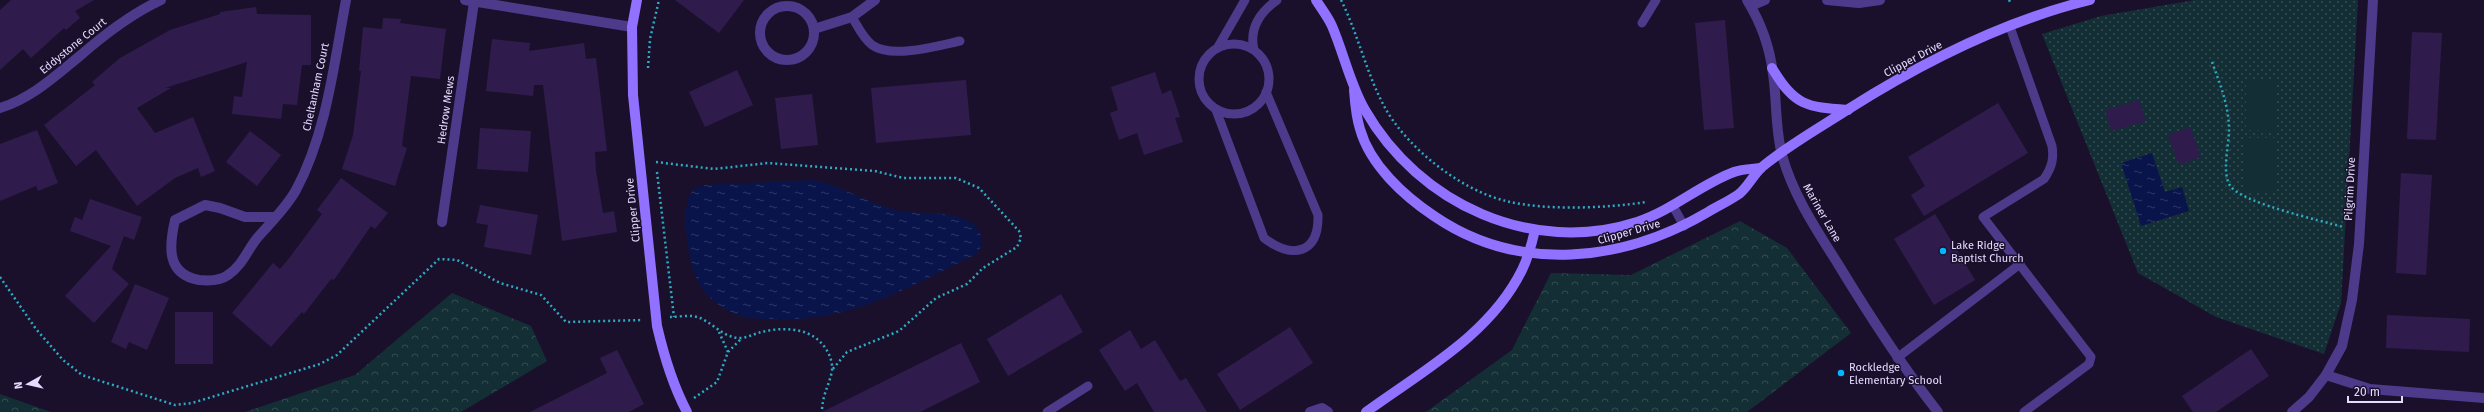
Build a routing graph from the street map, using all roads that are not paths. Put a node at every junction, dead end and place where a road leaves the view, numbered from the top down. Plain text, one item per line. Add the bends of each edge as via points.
1 (346, 0) edge
2 (637, 0) edge
3 (875, 0) edge
4 (1245, 0) edge
5 (1277, 0) edge
6 (1316, 0) edge
7 (1656, 0) edge
8 (1765, 0) edge
9 (1827, 0) edge
10 (1880, 0) edge
11 (2090, 0) edge
12 (2373, 0) edge
13 (157, 1) edge
14 (469, 1) edge
15 (1749, 3) edge
16 (852, 17) junction
17 (1642, 23) dead end
18 (632, 27) junction
19 (2010, 27) junction
20 (814, 29) junction
21 (960, 41) dead end
22 (1218, 47) junction
23 (1254, 50) junction
24 (1772, 68) junction
25 (1354, 90) junction
26 (1266, 92) junction
27 (0, 108) edge
28 (1216, 110) junction
29 (1848, 110) junction
30 (1782, 154) junction
31 (1761, 168) junction
32 (1673, 206) junction
33 (276, 217) junction
34 (442, 222) dead end
35 (1684, 226) junction
36 (1536, 230) junction
37 (1529, 252) junction
38 (2020, 264) junction
39 (1897, 358) junction
40 (2326, 375) junction
41 (1088, 386) dead end
42 (2484, 398) edge
43 (685, 408) edge
44 (1047, 412) edge
45 (1310, 412) edge
46 (1328, 412) edge
47 (1366, 412) edge
48 (1938, 412) edge
49 (2024, 412) edge
50 (2292, 412) edge

1 - 33 street, Cheltanham Court via 324,113 313,150 296,189
2 - 18 street, Clipper Drive
3 - 16 street
4 - 22 lane
5 - 23 lane via 1265,10 1254,26
6 - 25 street, Clipper Drive via 1331,24
7 - 17 lane
8 - 15 street
9 - 10 street via 1859,3
11 - 19 street, Clipper Drive
12 - 40 street, Pilgrim Drive via 2359,244 2352,300 2342,346
13 - 27 street, Eddystone Court via 96,42 35,94
14 - 18 street
14 - 34 street, Hedrow Mews
15 - 24 street, Mariner Lane via 1766,43
16 - 20 street
16 - 21 lane via 865,38 884,50 928,48
18 - 43 street, Clipper Drive via 633,95 656,317 665,359
19 - 29 street, Clipper Drive via 1947,54 1900,78
19 - 38 lane via 2054,157 2051,169 2044,178 1983,217
20 - 20 street via 811,21 800,9 783,6 775,8 763,20 760,37 769,54 791,60 804,54 810,47
22 - 23 lane via 1237,43
22 - 28 lane via 1205,58 1199,69 1198,82 1201,93
23 - 26 lane via 1266,64 1269,75
24 - 29 street via 1788,92 1800,102 1820,108
24 - 30 street, Mariner Lane
25 - 36 street, Clipper Drive via 1378,130 1417,173 1476,213
25 - 37 street, Clipper Drive via 1362,135 1380,165 1404,193 1439,219 1459,230 1490,243
26 - 28 lane via 1257,105 1248,111 1226,114
26 - 28 lane via 1318,215 1318,229 1312,244 1302,249 1290,252 1275,247 1264,238
29 - 30 street, Clipper Drive
30 - 31 street, Clipper Drive
30 - 39 street, Mariner Lane via 1803,207
31 - 32 street, Clipper Drive via 1728,174
31 - 35 street, Clipper Drive via 1737,195
32 - 35 lane
32 - 36 street, Clipper Drive via 1637,222 1597,230
33 - 33 street, Cheltanham Court via 257,239 242,263 227,276 210,282 189,278 174,264 170,244 175,220 189,211 205,205 245,217
35 - 37 street, Clipper Drive via 1653,239 1611,251 1575,255
36 - 37 street
37 - 47 street via 1511,290 1493,314 1472,335
38 - 39 lane
38 - 49 lane via 2092,357 2089,364
39 - 48 street, Mariner Lane
40 - 42 street via 2370,389
40 - 50 street, Pilgrim Drive via 2309,397
41 - 44 lane
45 - 46 street via 1322,408

